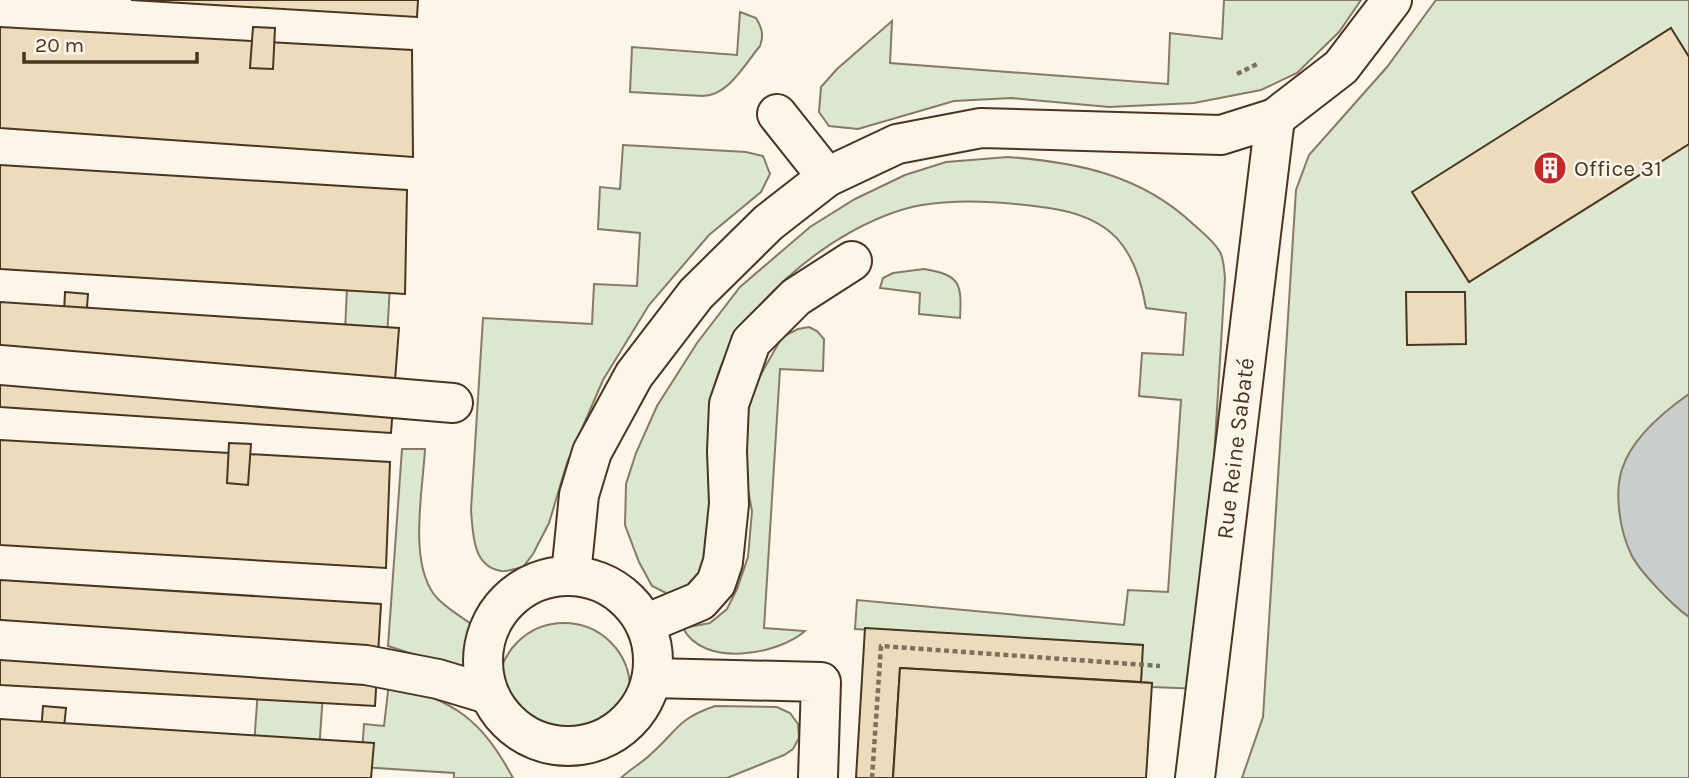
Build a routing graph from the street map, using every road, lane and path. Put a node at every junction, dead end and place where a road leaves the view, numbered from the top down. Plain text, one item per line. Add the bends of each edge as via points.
1 (1392, 0) edge
2 (777, 114) dead end
3 (1275, 118) junction
4 (827, 177) junction
5 (852, 261) dead end
6 (0, 365) edge
7 (453, 403) dead end
8 (571, 575) junction
9 (645, 624) junction
10 (0, 640) edge
11 (1169, 667) dead end
12 (652, 678) junction
13 (488, 694) junction
14 (554, 762) edge
15 (818, 777) edge
16 (872, 778) edge
17 (1195, 778) edge

1 - 3 lane via 1341,67
2 - 4 lane
3 - 4 lane via 1221,135 981,128 897,144
3 - 17 lane, Rue Reine Sabaté
4 - 8 lane via 768,223 696,294 634,375 592,453 579,495
5 - 9 lane via 796,297 751,342 729,404 729,504 716,583 700,601
6 - 7 lane
8 - 9 lane via 607,584 635,608
8 - 13 lane via 528,585 496,613 482,653
9 - 12 lane via 654,660
10 - 13 lane via 366,665
11 - 16 path via 881,646
12 - 14 lane via 643,703 627,723
12 - 15 lane via 821,682
13 - 14 lane via 515,729 538,742

